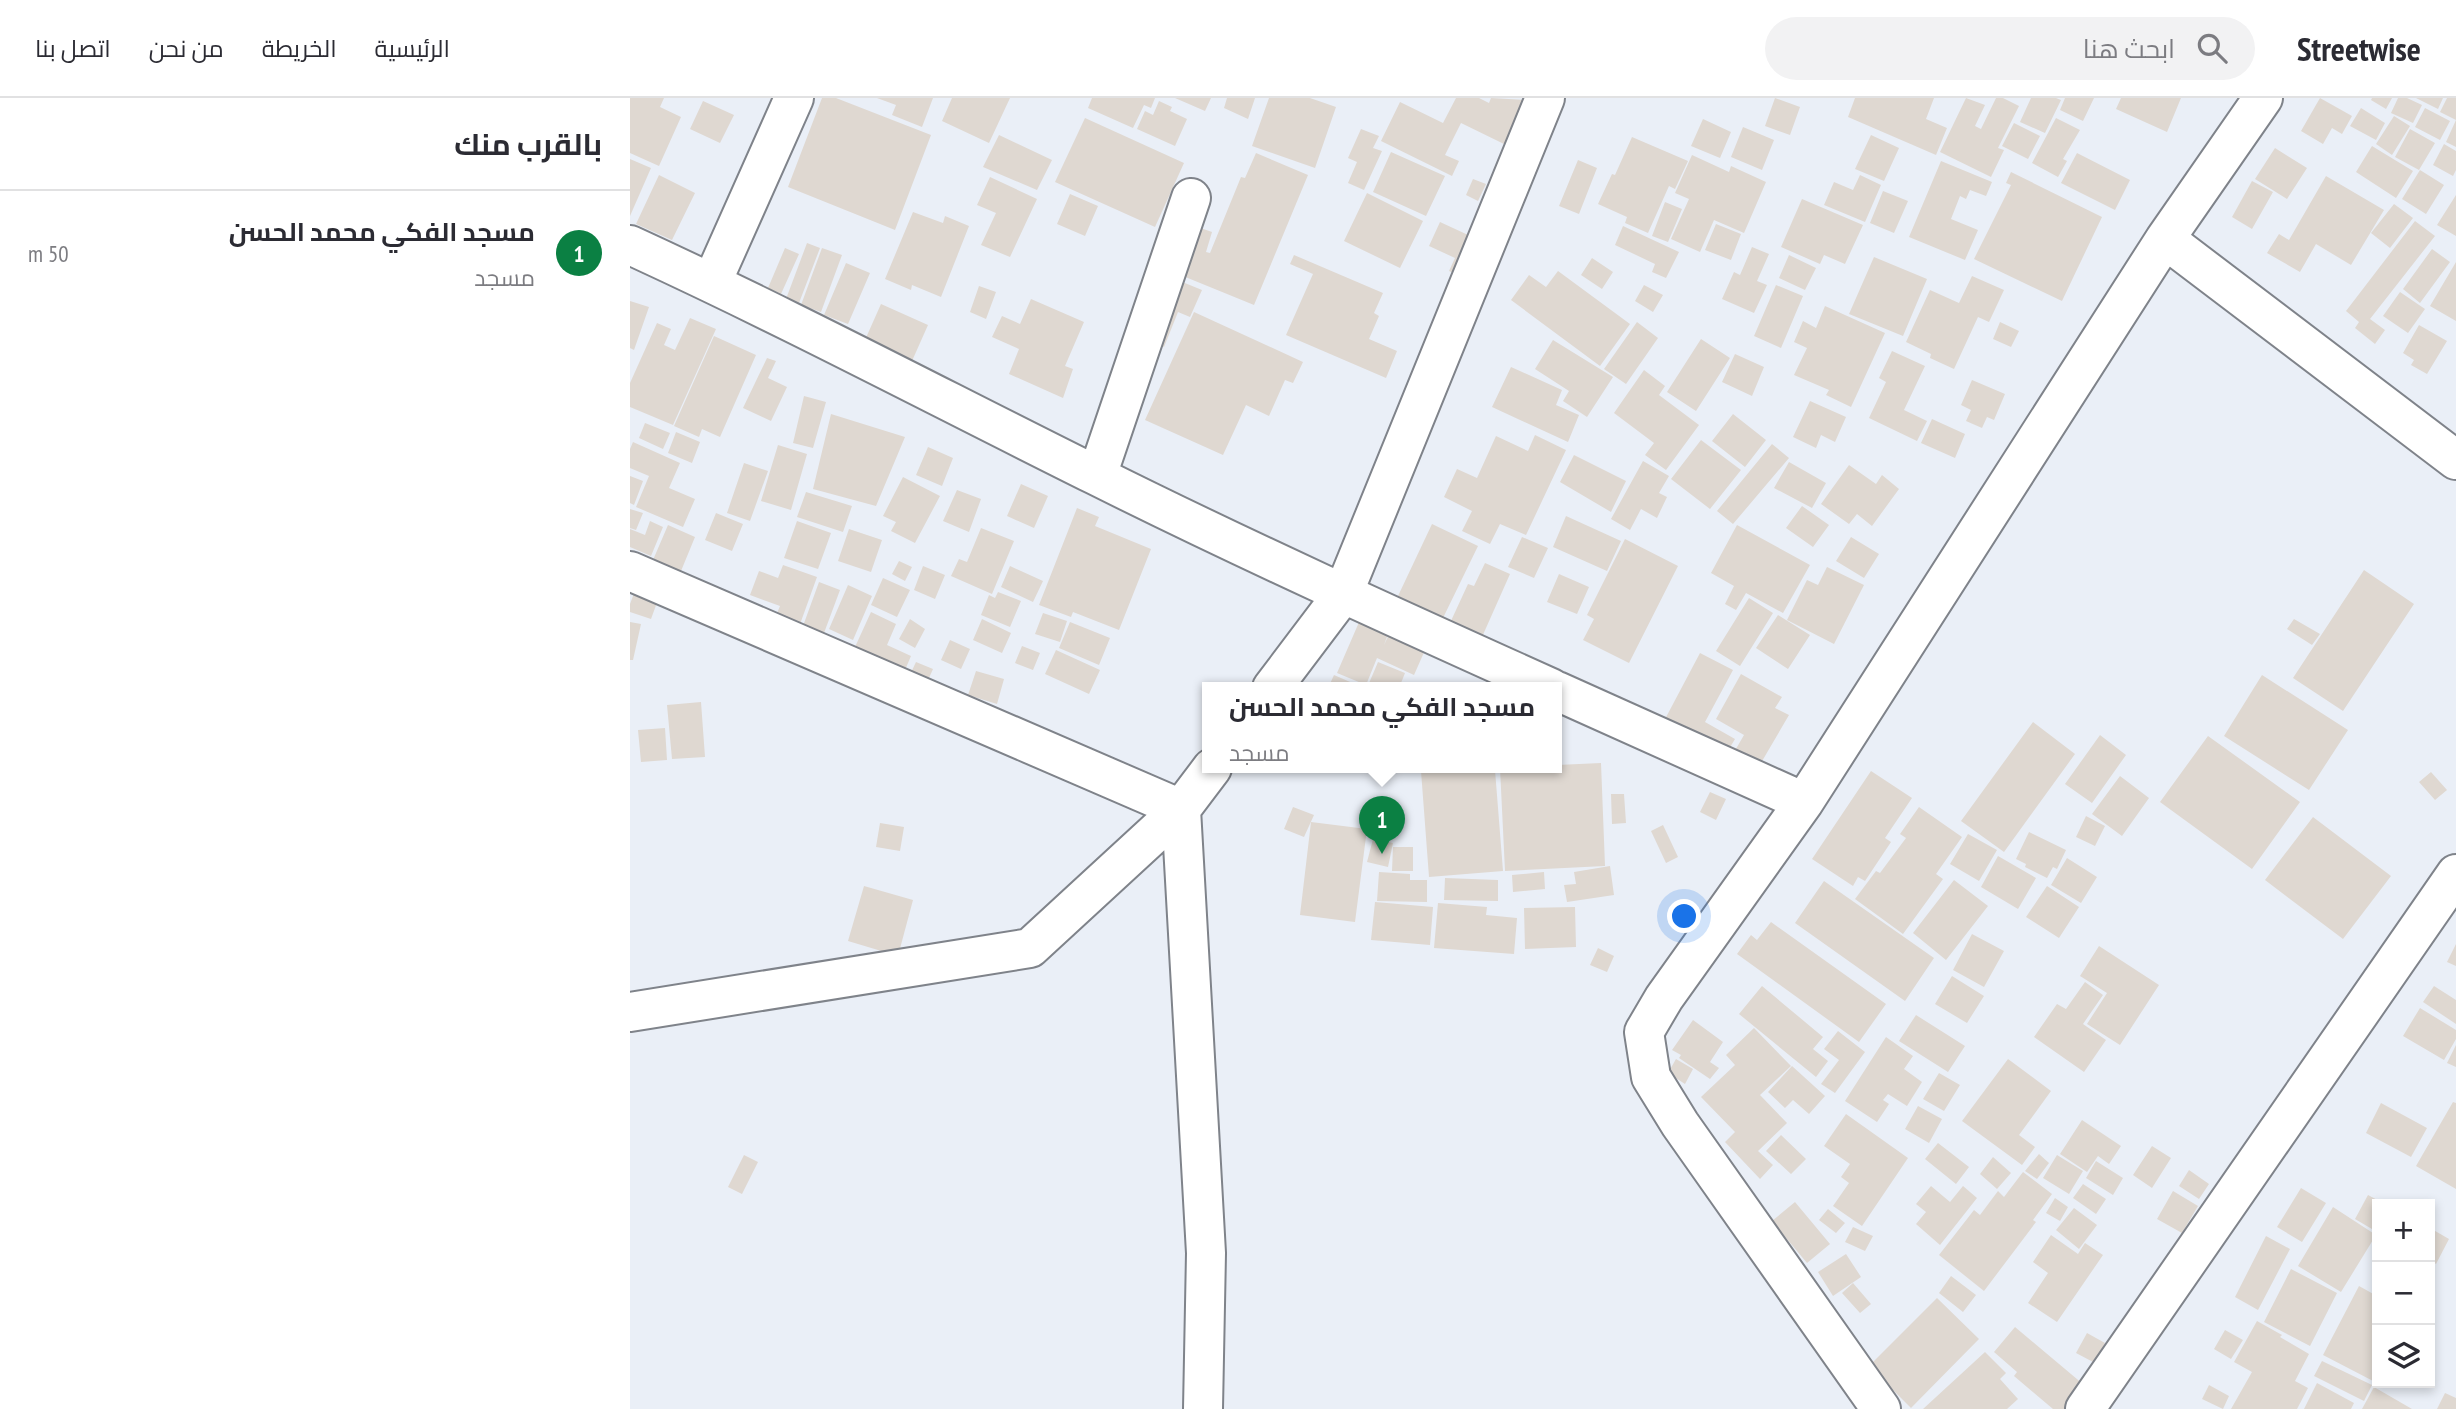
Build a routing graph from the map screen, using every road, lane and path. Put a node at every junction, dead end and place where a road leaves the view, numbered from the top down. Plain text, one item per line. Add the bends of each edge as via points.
1 (793, 98) edge
2 (1545, 98) edge
3 (2263, 98) edge
4 (1191, 198) dead end
5 (2165, 239) junction
6 (630, 245) edge
7 (712, 282) junction
8 (2456, 460) edge
9 (1097, 476) junction
10 (630, 571) edge
11 (1343, 594) junction
12 (1277, 682) edge
13 (1538, 682) edge
14 (1562, 693) edge
15 (1208, 773) edge
16 (1804, 802) junction
17 (1181, 809) junction
18 (2456, 874) edge
19 (630, 1012) edge
20 (1203, 1409) edge
21 (1881, 1409) edge
22 (2085, 1409) edge

1 - 7 street
2 - 11 street
3 - 5 street
4 - 9 street
5 - 8 street
5 - 16 street
6 - 7 street
7 - 9 street
9 - 11 street
10 - 17 street
11 - 12 street
11 - 13 street
14 - 16 street
15 - 17 street
16 - 21 street via 1644,1032 1651,1077 1680,1124
17 - 19 street via 1030,948
17 - 20 street via 1206,1253
18 - 22 street

